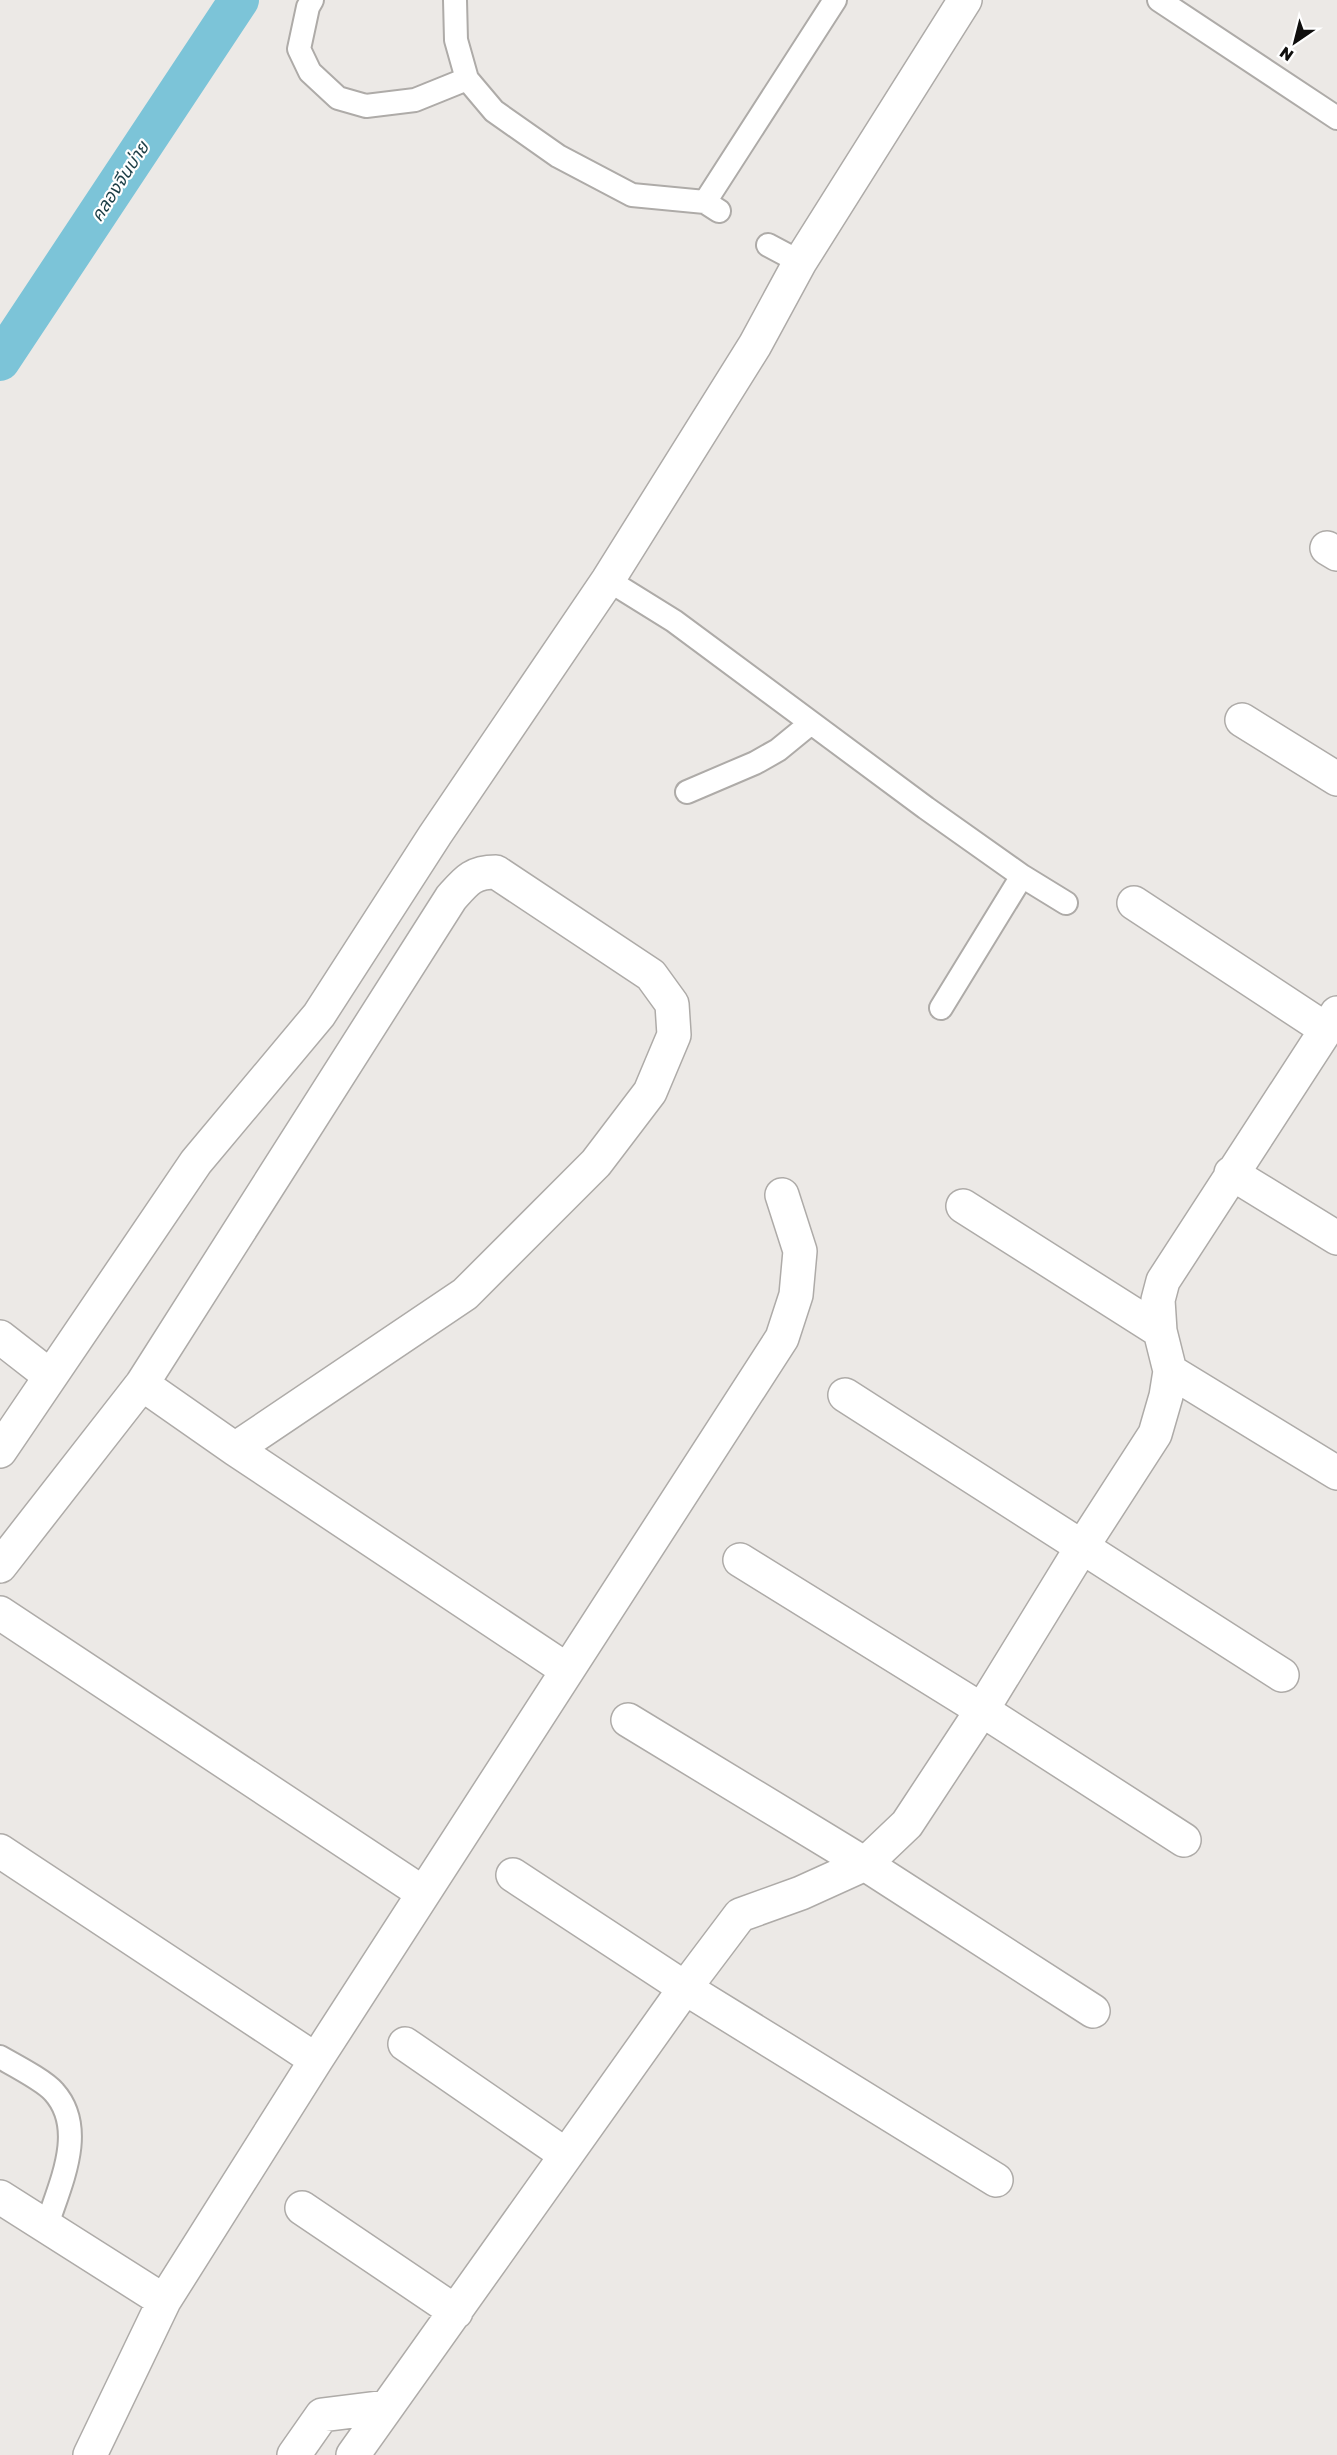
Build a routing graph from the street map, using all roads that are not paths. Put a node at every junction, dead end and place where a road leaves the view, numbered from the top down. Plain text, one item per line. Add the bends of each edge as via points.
1 (312, 0) edge
2 (455, 0) edge
3 (835, 0) edge
4 (965, 0) edge
5 (1159, 0) edge
6 (467, 79) junction
7 (1337, 118) edge
8 (768, 245) dead end
9 (800, 262) junction
10 (608, 580) junction
11 (1242, 720) dead end
12 (811, 723) junction
13 (1337, 779) edge
14 (687, 792) dead end
15 (1022, 876) junction
16 (1066, 903) dead end
17 (1134, 903) dead end
18 (941, 1008) dead end
19 (1334, 1018) edge
20 (1231, 1173) junction
21 (782, 1196) dead end
22 (963, 1206) dead end
23 (1337, 1238) edge
24 (1160, 1331) junction
25 (0, 1337) edge
26 (1170, 1371) junction
27 (50, 1376) junction
28 (142, 1384) junction
29 (845, 1395) dead end
30 (235, 1449) junction
31 (0, 1451) edge
32 (1337, 1473) edge
33 (1082, 1547) junction
34 (740, 1560) dead end
35 (0, 1566) edge
36 (0, 1613) edge
37 (567, 1670) junction
38 (1282, 1675) dead end
39 (982, 1710) junction
40 (628, 1720) dead end
41 (1184, 1840) dead end
42 (0, 1851) edge
43 (865, 1864) junction
44 (513, 1875) dead end
45 (423, 1893) junction
46 (685, 1988) junction
47 (1093, 2011) dead end
48 (405, 2044) dead end
49 (0, 2056) edge
50 (316, 2060) junction
51 (566, 2155) junction
52 (996, 2180) dead end
53 (0, 2197) edge
54 (302, 2208) dead end
55 (46, 2228) junction
56 (164, 2301) junction
57 (456, 2312) junction
58 (386, 2407) junction
59 (90, 2455) edge
60 (294, 2455) edge
61 (353, 2455) edge

1 - 6 lane via 299,49 310,72 338,98 366,106 415,100
2 - 6 lane via 456,40
3 - 6 lane via 712,206 632,195 549,149 494,111
4 - 9 street
5 - 7 lane
8 - 9 lane
9 - 10 street via 755,345
10 - 12 lane via 674,621
10 - 27 street via 319,1015 196,1162
11 - 13 street
12 - 14 lane via 778,750
12 - 15 lane
15 - 16 lane
15 - 18 lane
17 - 19 street
19 - 20 street
20 - 23 street
20 - 24 street via 1163,1281 1158,1300
21 - 37 street via 800,1251 796,1295 782,1338
22 - 24 street
24 - 26 street
25 - 27 street
26 - 32 street
26 - 33 street via 1155,1434
27 - 31 street
28 - 30 street
28 - 30 street via 451,898 467,879 482,872 496,872 651,975 672,1004 674,1035 650,1092 596,1163 465,1294
28 - 35 street
29 - 33 street
30 - 37 street
33 - 38 street
33 - 39 street
34 - 39 street
36 - 45 street
37 - 45 street
39 - 41 street
39 - 43 street via 907,1824
40 - 43 street
42 - 50 street
43 - 46 street via 740,1915
43 - 47 street
44 - 46 street
45 - 50 street
46 - 51 street
46 - 52 street
48 - 51 street
49 - 55 lane via 54,2091 69,2117 69,2151
50 - 56 street
51 - 57 street
53 - 55 street
54 - 57 street
55 - 56 street
56 - 59 street
57 - 58 street
58 - 60 street via 322,2415
58 - 61 street

